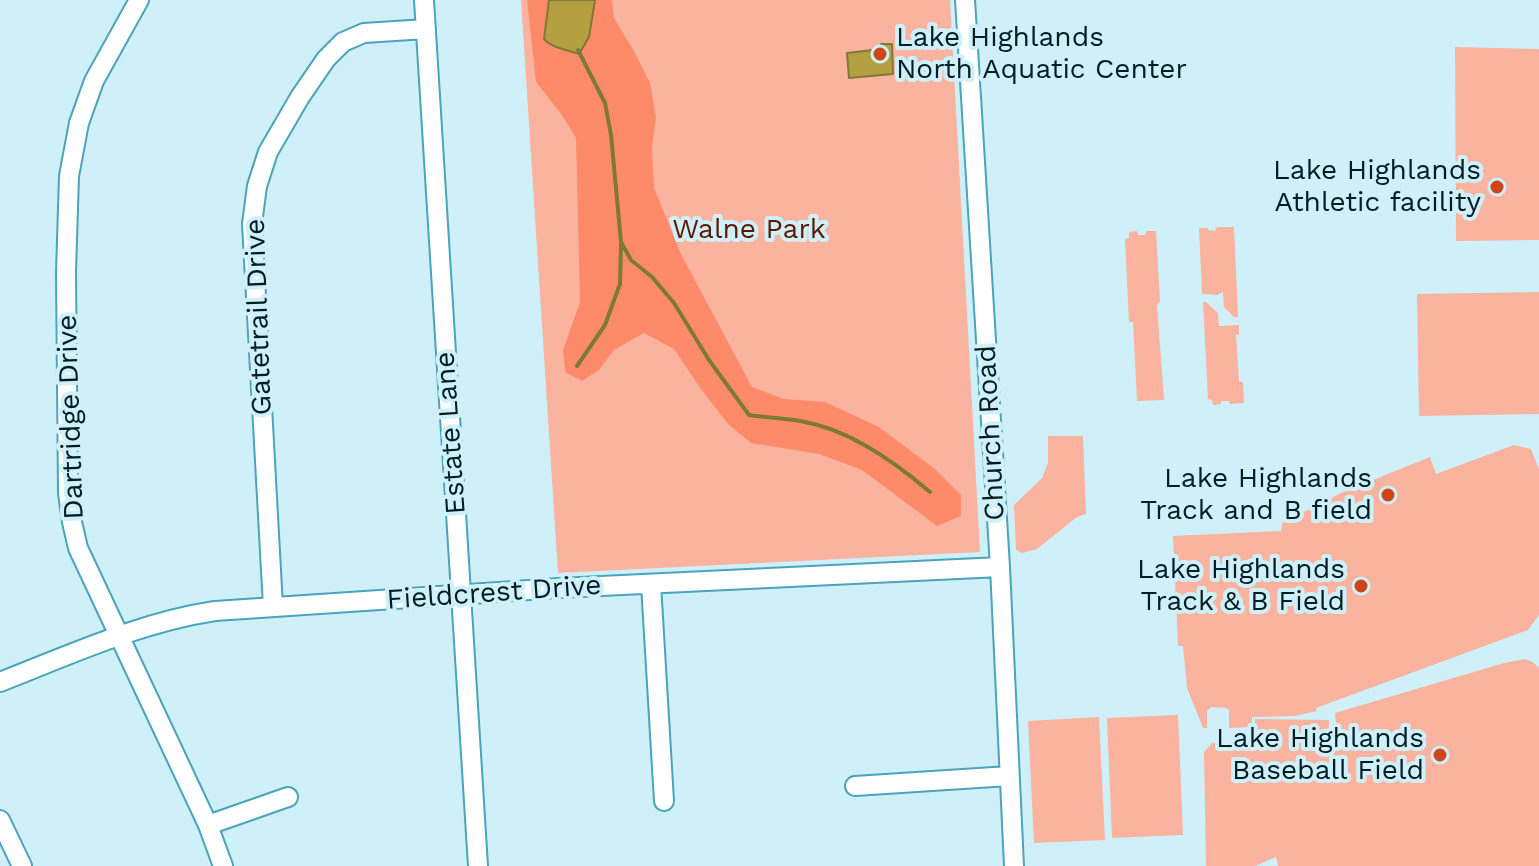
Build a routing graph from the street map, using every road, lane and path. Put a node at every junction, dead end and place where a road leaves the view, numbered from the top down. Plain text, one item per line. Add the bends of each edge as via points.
1 (139, 0) edge
2 (424, 0) edge
3 (965, 0) edge
4 (426, 29) junction
5 (1000, 567) junction
6 (651, 584) junction
7 (462, 594) junction
8 (273, 607) junction
9 (121, 636) junction
10 (0, 682) edge
11 (1009, 776) junction
12 (855, 786) dead end
13 (288, 797) dead end
14 (664, 801) dead end
15 (0, 820) edge
16 (208, 825) junction
17 (22, 866) edge
18 (223, 866) edge
19 (478, 866) edge
20 (1014, 866) edge

1 - 9 street, Dartridge Drive via 94,81 79,123 69,176 66,272 72,522 78,548
2 - 4 street, Estate Lane
3 - 5 street, Church Road
4 - 7 street, Estate Lane
4 - 8 street, Gatetrail Drive via 364,33 343,42 300,97 268,152 257,186 252,224
5 - 6 street, Fieldcrest Drive
5 - 11 street, Church Road
6 - 7 street, Fieldcrest Drive
6 - 14 street
7 - 8 street, Fieldcrest Drive
7 - 19 street, Estate Lane
8 - 9 street, Fieldcrest Drive via 194,614
9 - 10 street, Fieldcrest Drive
9 - 16 street, Dartridge Drive
11 - 12 street
11 - 20 street, Church Road
13 - 16 street
15 - 17 street
16 - 18 street, Dartridge Drive

